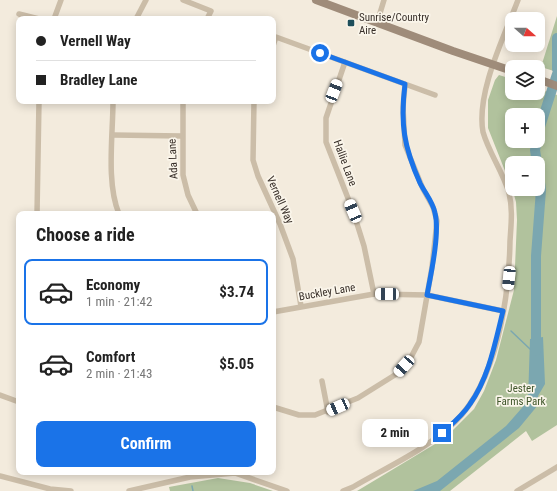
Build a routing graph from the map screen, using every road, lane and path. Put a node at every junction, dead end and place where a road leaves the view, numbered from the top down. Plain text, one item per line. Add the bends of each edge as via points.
1 (61, 0) edge
2 (146, 0) edge
3 (183, 0) edge
4 (316, 0) edge
5 (384, 0) edge
6 (518, 0) edge
7 (19, 14) dead end
8 (27, 16) edge
9 (55, 16) edge
10 (138, 16) edge
11 (208, 16) edge
12 (377, 23) junction
13 (276, 37) edge
14 (345, 62) junction
15 (494, 65) junction
16 (505, 69) edge
17 (545, 82) edge
18 (405, 84) junction
19 (557, 86) edge
20 (435, 95) dead end
21 (39, 104) edge
22 (113, 104) edge
23 (183, 104) edge
24 (254, 104) edge
25 (113, 135) junction
26 (182, 136) junction
27 (37, 211) edge
28 (118, 211) edge
29 (196, 211) edge
30 (274, 211) edge
31 (276, 215) edge
32 (374, 294) junction
33 (427, 295) junction
34 (301, 306) junction
35 (276, 311) edge
36 (503, 311) junction
37 (322, 381) dead end
38 (0, 395) edge
39 (16, 401) edge
40 (276, 408) edge
41 (328, 412) junction
42 (557, 467) edge
43 (187, 475) edge
44 (241, 475) edge
45 (0, 476) edge
46 (71, 491) edge
47 (129, 491) edge
48 (135, 491) edge
49 (287, 491) edge
50 (343, 491) edge
51 (517, 491) edge

1 - 9 street
2 - 10 street
3 - 11 street via 211,10
4 - 12 main road
5 - 12 street
6 - 15 street
7 - 8 street
12 - 15 main road
13 - 14 street
14 - 18 street
14 - 32 street, Hallie Lane via 326,118 326,142 353,211 364,246
15 - 16 main road
15 - 36 street via 482,101 481,123 486,142 505,183 511,208 509,278
17 - 19 main road
18 - 20 street
18 - 33 street via 403,118 406,145 437,220
21 - 27 street
22 - 25 street
23 - 26 street, Ada Lane
24 - 30 street, Vernell Way via 253,160
25 - 26 street
25 - 28 street via 113,184
26 - 29 street, Ada Lane via 185,186
31 - 34 street, Vernell Way via 293,259
32 - 33 street, Buckley Lane
32 - 34 street, Buckley Lane
33 - 36 street, Buckley Lane
33 - 41 street via 421,335 404,366 391,378 358,398
34 - 35 street, Buckley Lane
36 - 50 street via 484,378 464,412 442,433 416,451
37 - 41 street
38 - 39 street
40 - 41 street via 306,416
42 - 51 street
43 - 48 street
44 - 49 street
45 - 46 street via 50,489
47 - 48 street

